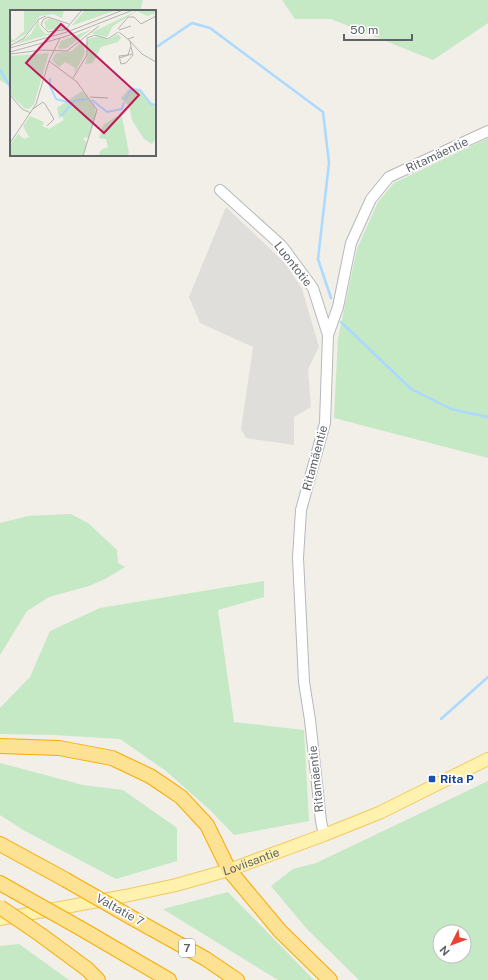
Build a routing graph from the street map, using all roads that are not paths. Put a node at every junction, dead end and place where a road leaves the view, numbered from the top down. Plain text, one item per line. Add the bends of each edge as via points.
1 (488, 131) edge
2 (220, 190) dead end
3 (328, 336) junction
4 (0, 746) edge
5 (488, 759) edge
6 (324, 835) junction
7 (0, 844) edge
8 (229, 870) junction
9 (0, 883) edge
10 (0, 907) edge
11 (0, 919) edge
12 (98, 980) edge
13 (169, 980) edge
14 (238, 980) edge
15 (330, 980) edge

1 - 3 street, Ritamäentie via 389,177 371,199 351,243 338,307
2 - 3 street, Luontotie via 282,246 312,288
3 - 6 street, Ritamäentie via 325,423 301,510 298,558 304,682
4 - 8 highway via 60,748 88,752 112,758 150,776 181,798 208,825
5 - 6 main road, Loviisantie via 379,813
6 - 8 main road, Loviisantie
7 - 14 highway, Valtatie 7 / 7, bridge via 206,959
8 - 11 main road, Loviisantie via 139,893
8 - 15 highway via 280,931
9 - 13 highway, bridge
10 - 12 highway, bridge via 87,969

